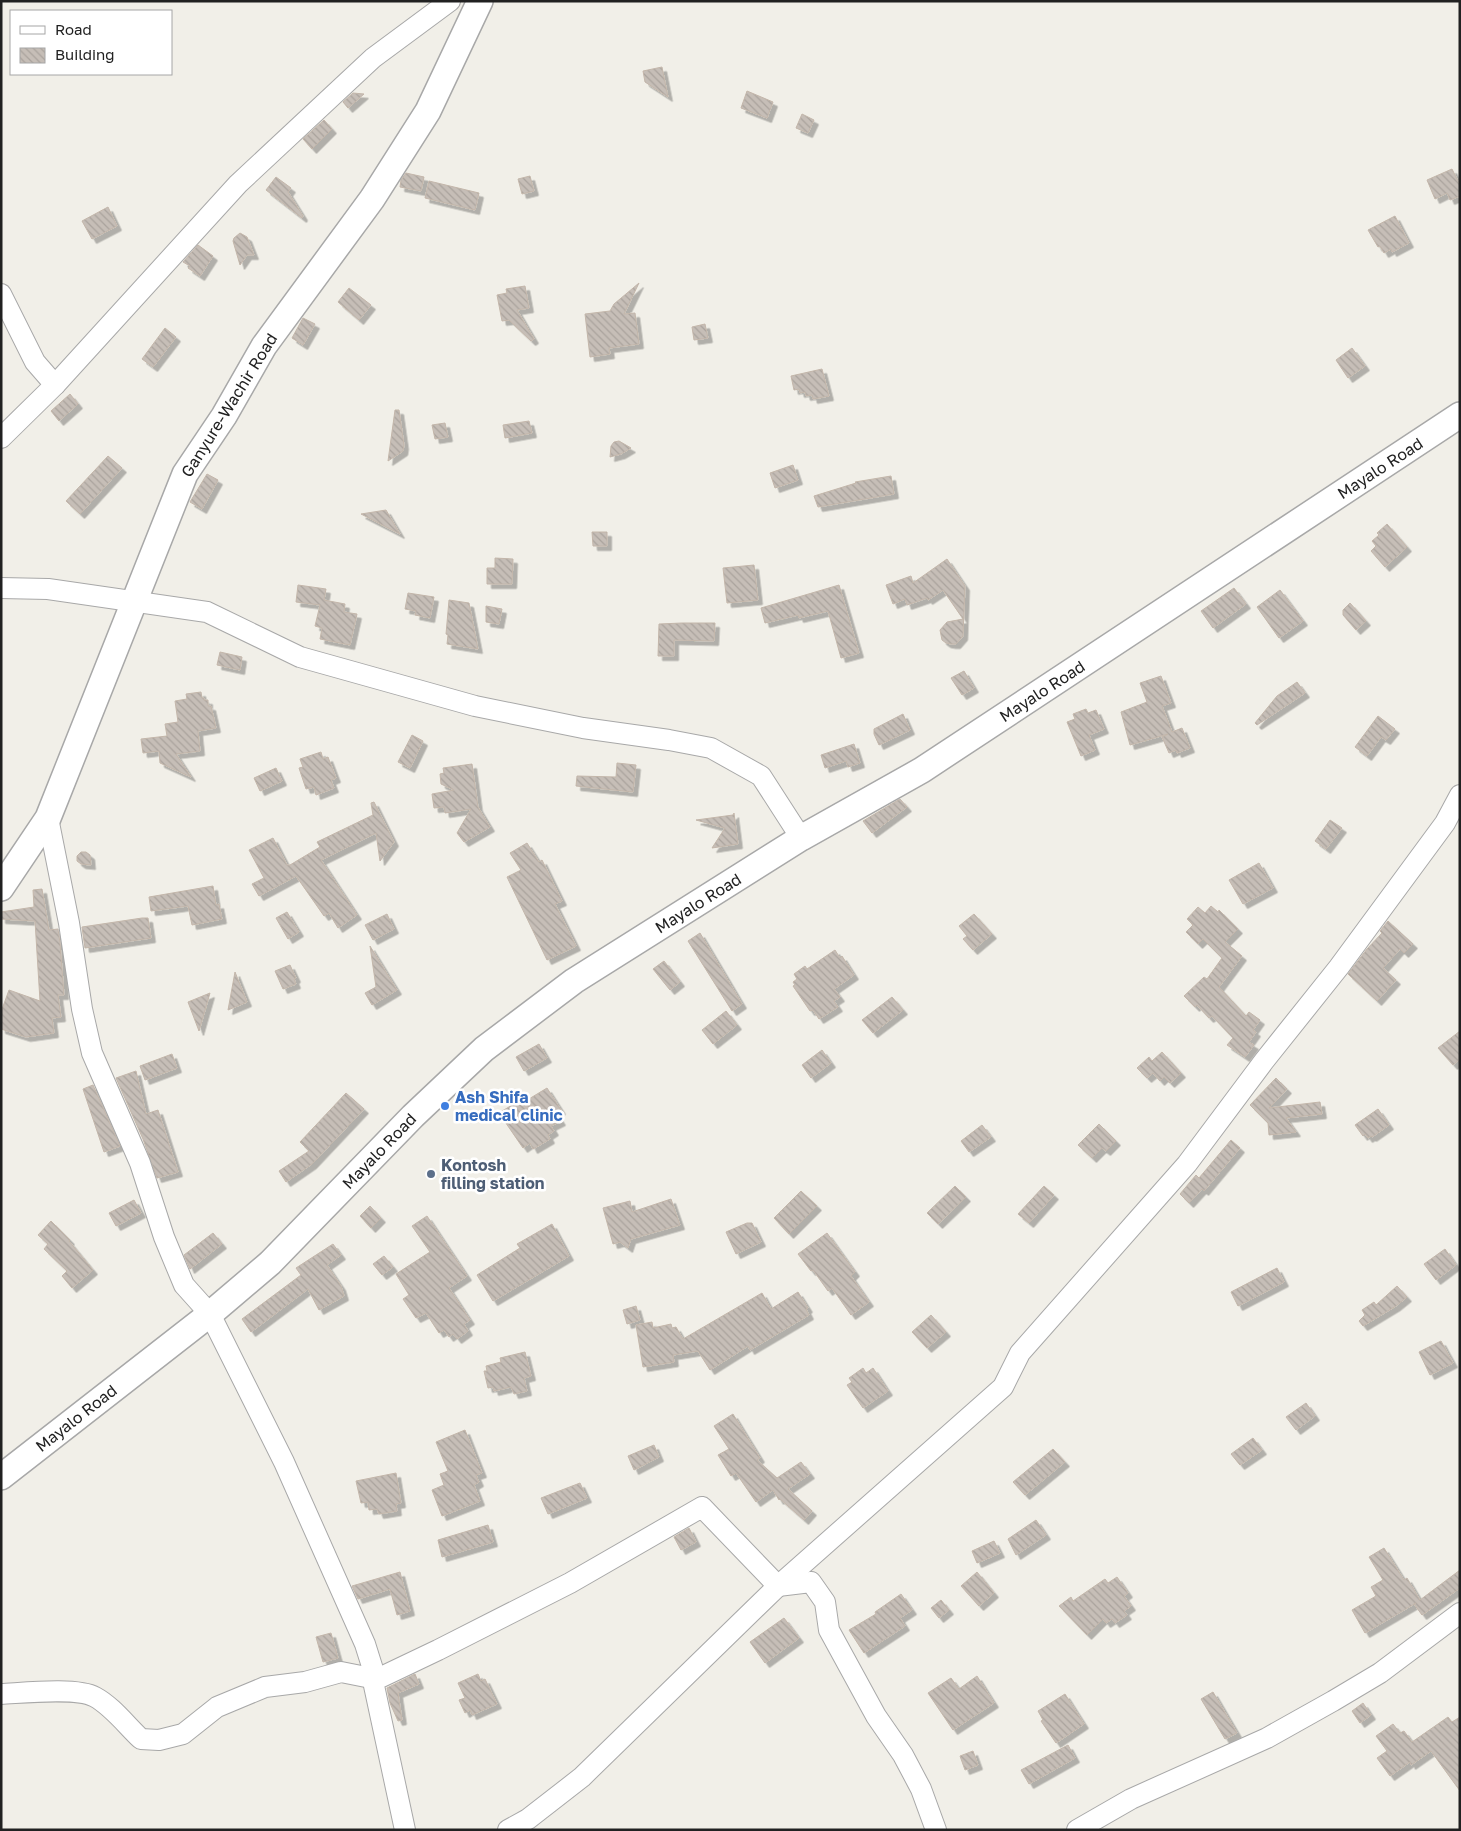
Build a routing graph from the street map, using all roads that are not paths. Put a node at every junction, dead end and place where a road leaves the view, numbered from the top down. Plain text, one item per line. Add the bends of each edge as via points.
1 (450, 1) edge
2 (480, 1) edge
3 (1, 294) edge
4 (55, 385) junction
5 (1460, 415) edge
6 (1, 438) edge
7 (1, 588) edge
8 (133, 602) junction
9 (1460, 795) edge
10 (48, 818) junction
11 (801, 838) junction
12 (1, 888) edge
13 (210, 1314) junction
14 (1, 1477) edge
15 (778, 1586) junction
16 (1460, 1613) edge
17 (376, 1679) junction
18 (1, 1694) edge
19 (405, 1830) edge
20 (508, 1830) edge
21 (936, 1830) edge
22 (1077, 1830) edge

1 - 4 street via 373,58 238,184
2 - 8 street, Ganyure-Wachir Road via 428,112 372,200 264,346 224,416 184,474
3 - 4 street via 35,362
4 - 6 street
5 - 11 street, Mayalo Road via 922,770
7 - 8 street via 48,589
8 - 10 street, Ganyure-Wachir Road
8 - 11 street via 206,612 300,657 475,706 583,728 711,748 761,776
9 - 15 street via 1445,823 1339,967 1187,1164 1020,1353 1003,1387
10 - 12 street, Ganyure-Wachir Road
10 - 13 street via 92,1053 140,1163 164,1237 184,1285
11 - 13 street, Mayalo Road via 574,981 484,1049 413,1116 270,1263
13 - 14 street, Mayalo Road
13 - 17 street via 316,1531 365,1644
15 - 17 street via 702,1507 570,1583
15 - 20 street via 582,1777 528,1819
15 - 21 street via 811,1582 825,1602 829,1630 876,1716 903,1755 921,1789
16 - 22 street via 1380,1673 1333,1701 1267,1738 1131,1799
17 - 18 street via 341,1672 305,1682 265,1687 217,1707 183,1734 160,1740 140,1740 93,1696 60,1692
17 - 19 street via 373,1681

